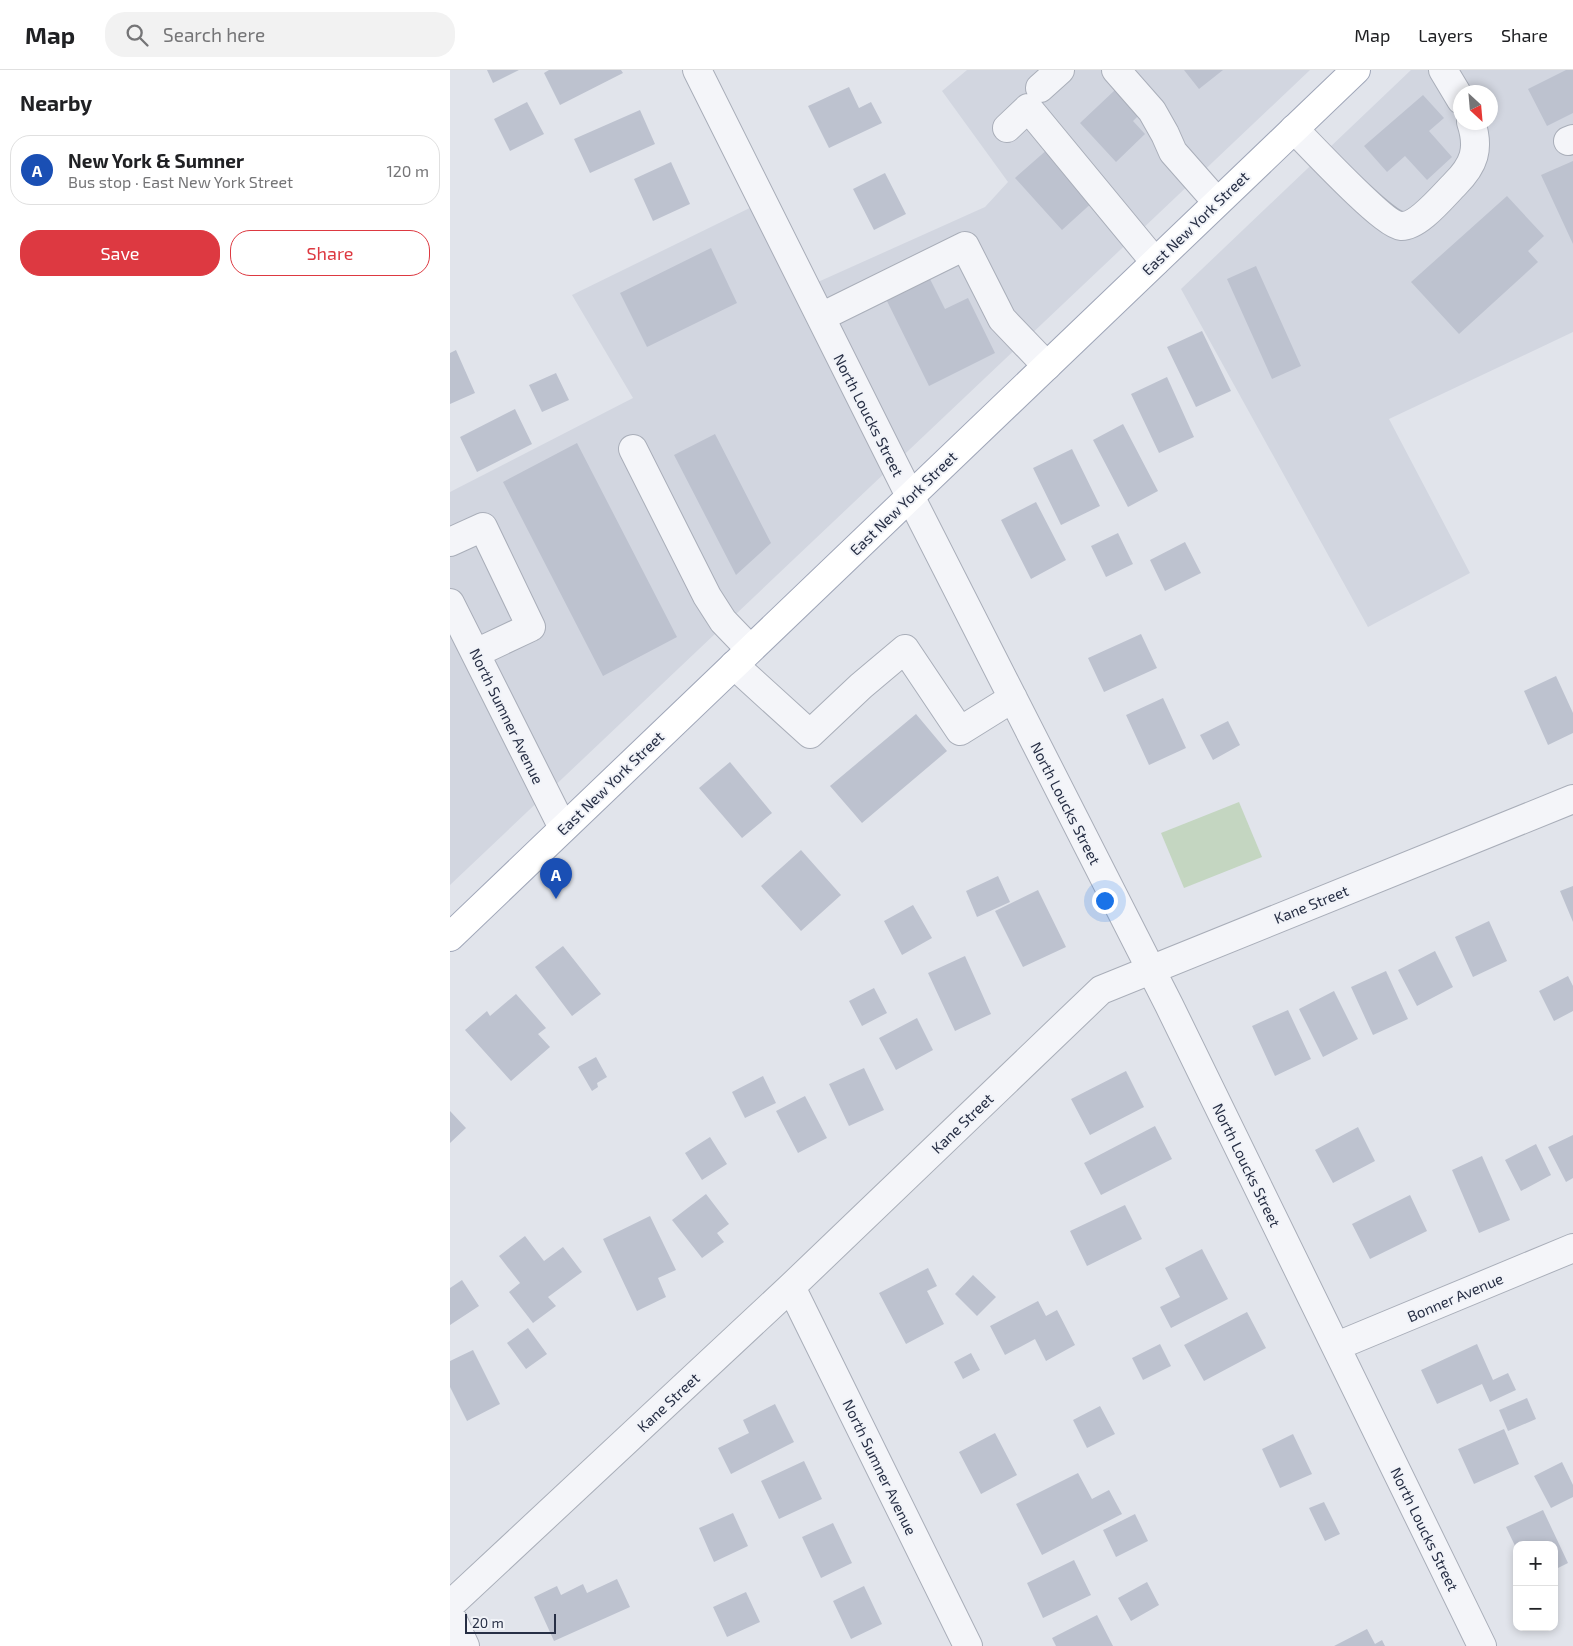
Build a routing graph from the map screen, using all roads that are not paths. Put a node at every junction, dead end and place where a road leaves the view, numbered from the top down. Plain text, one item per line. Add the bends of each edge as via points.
1 (697, 70) edge
2 (1060, 70) edge
3 (1116, 70) edge
4 (1356, 70) edge
5 (1444, 70) edge
6 (1453, 87) edge
7 (1040, 88) dead end
8 (1008, 128) dead end
9 (1294, 129) junction
10 (1473, 130) edge
11 (1217, 202) junction
12 (1155, 262) junction
13 (821, 318) junction
14 (1047, 366) junction
15 (633, 449) dead end
16 (910, 496) junction
17 (450, 542) edge
18 (450, 604) edge
19 (476, 653) junction
20 (742, 657) junction
21 (1013, 698) junction
22 (1573, 799) edge
23 (563, 828) junction
24 (450, 937) edge
25 (1151, 969) junction
26 (1573, 1248) edge
27 (791, 1287) junction
28 (1337, 1346) junction
29 (450, 1604) edge
30 (450, 1614) edge
31 (465, 1646) edge
32 (968, 1646) edge
33 (1482, 1646) edge

1 - 13 street, North Loucks Street
2 - 7 street
3 - 11 street via 1152,111 1173,152
4 - 9 main road, East New York Street
5 - 6 street
8 - 12 street via 1028,108
9 - 10 street via 1360,195 1393,224 1403,226 1425,214 1465,174 1476,143
9 - 11 main road, East New York Street
11 - 12 main road, East New York Street
12 - 14 main road, East New York Street
13 - 14 street via 965,246 1002,319
13 - 16 street, North Loucks Street
14 - 16 main road, East New York Street
15 - 20 street via 707,596
16 - 20 main road, East New York Street
16 - 21 street, North Loucks Street
17 - 19 street via 483,527 531,627
18 - 19 street, North Sumner Avenue
19 - 23 street, North Sumner Avenue
20 - 21 street via 810,734 905,648 960,731
20 - 23 main road, East New York Street
21 - 25 street, North Loucks Street
22 - 25 street, Kane Street
23 - 24 main road, East New York Street
25 - 27 street, Kane Street via 1101,990
25 - 28 street, North Loucks Street
26 - 28 street, Bonner Avenue
27 - 29 street, Kane Street
27 - 32 street, North Sumner Avenue
28 - 33 street, North Loucks Street
30 - 31 street

